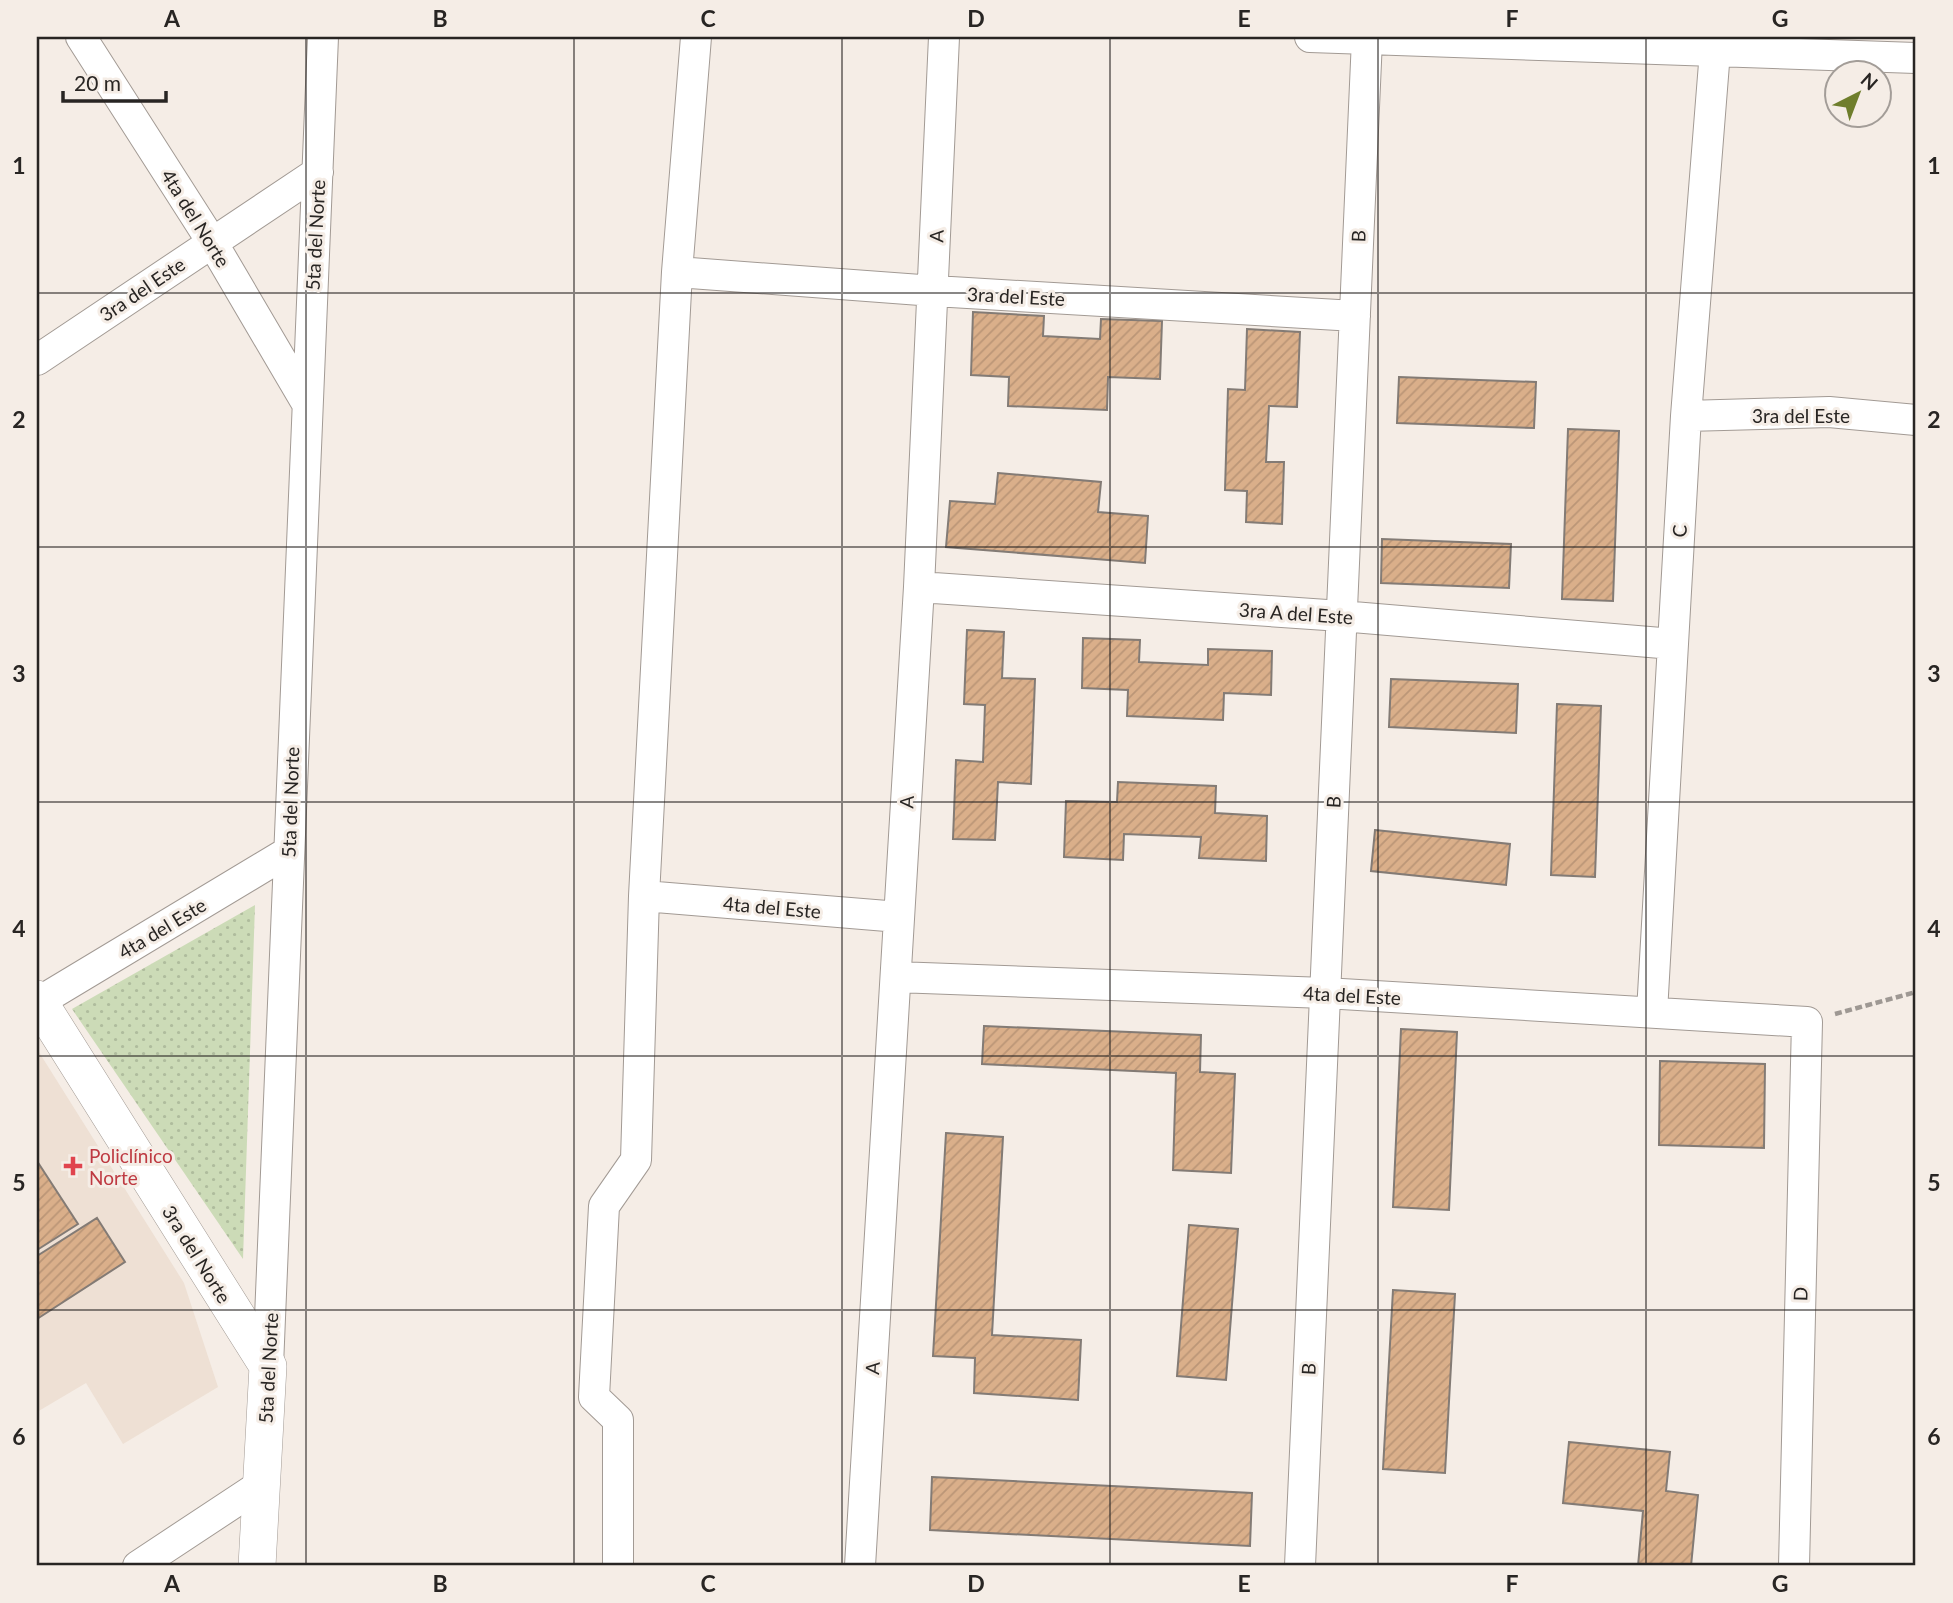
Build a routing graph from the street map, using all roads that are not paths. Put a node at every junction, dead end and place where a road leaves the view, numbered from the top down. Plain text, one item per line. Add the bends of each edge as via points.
1 (81, 37) edge
2 (323, 37) edge
3 (696, 37) edge
4 (944, 37) edge
5 (1310, 37) edge
6 (1367, 39) junction
7 (1716, 51) junction
8 (1916, 58) edge
9 (318, 172) junction
10 (212, 242) junction
11 (677, 272) junction
12 (934, 291) junction
13 (1355, 316) junction
14 (37, 359) edge
15 (306, 402) junction
16 (1686, 416) junction
17 (1916, 420) edge
18 (919, 587) junction
19 (1341, 616) junction
20 (1673, 644) junction
21 (288, 852) junction
22 (644, 897) junction
23 (899, 917) junction
24 (896, 977) junction
25 (1325, 993) junction
26 (37, 1001) edge
27 (1652, 1012) junction
28 (1807, 1022) joint
29 (268, 1366) junction
30 (262, 1484) junction
31 (138, 1566) edge
32 (257, 1566) edge
33 (618, 1566) edge
34 (860, 1566) edge
35 (1300, 1566) edge
36 (1794, 1566) edge

1 - 10 street, 4ta del Norte
2 - 9 street, 5ta del Norte
3 - 11 street
4 - 12 street, A
5 - 6 street
6 - 7 street
6 - 13 street, B
7 - 8 street
7 - 16 street, C
9 - 10 street, 3ra del Este
9 - 15 street, 5ta del Norte
10 - 14 street, 3ra del Este
10 - 15 street, 4ta del Norte
11 - 12 street, 3ra del Este
11 - 22 street
12 - 13 street, 3ra del Este
12 - 18 street, A
13 - 19 street, B
15 - 21 street, 5ta del Norte
16 - 17 street, 3ra del Este via 1829,412
16 - 20 street, C
18 - 19 street, 3ra A del Este
18 - 23 street, A
19 - 20 street, 3ra A del Este
19 - 25 street, B
20 - 27 street, C
21 - 26 street, 4ta del Este
21 - 29 street, 5ta del Norte
22 - 23 street, 4ta del Este
22 - 33 street via 636,1160 604,1206 594,1397 618,1420
23 - 24 street, A
24 - 25 street, 4ta del Este
24 - 34 street, A
25 - 27 street, 4ta del Este
25 - 35 street, B
26 - 29 street, 3ra del Norte
27 - 28 street, 4ta del Este
28 - 36 street, D
29 - 30 street, 5ta del Norte
30 - 31 street
30 - 32 street, 5ta del Norte

